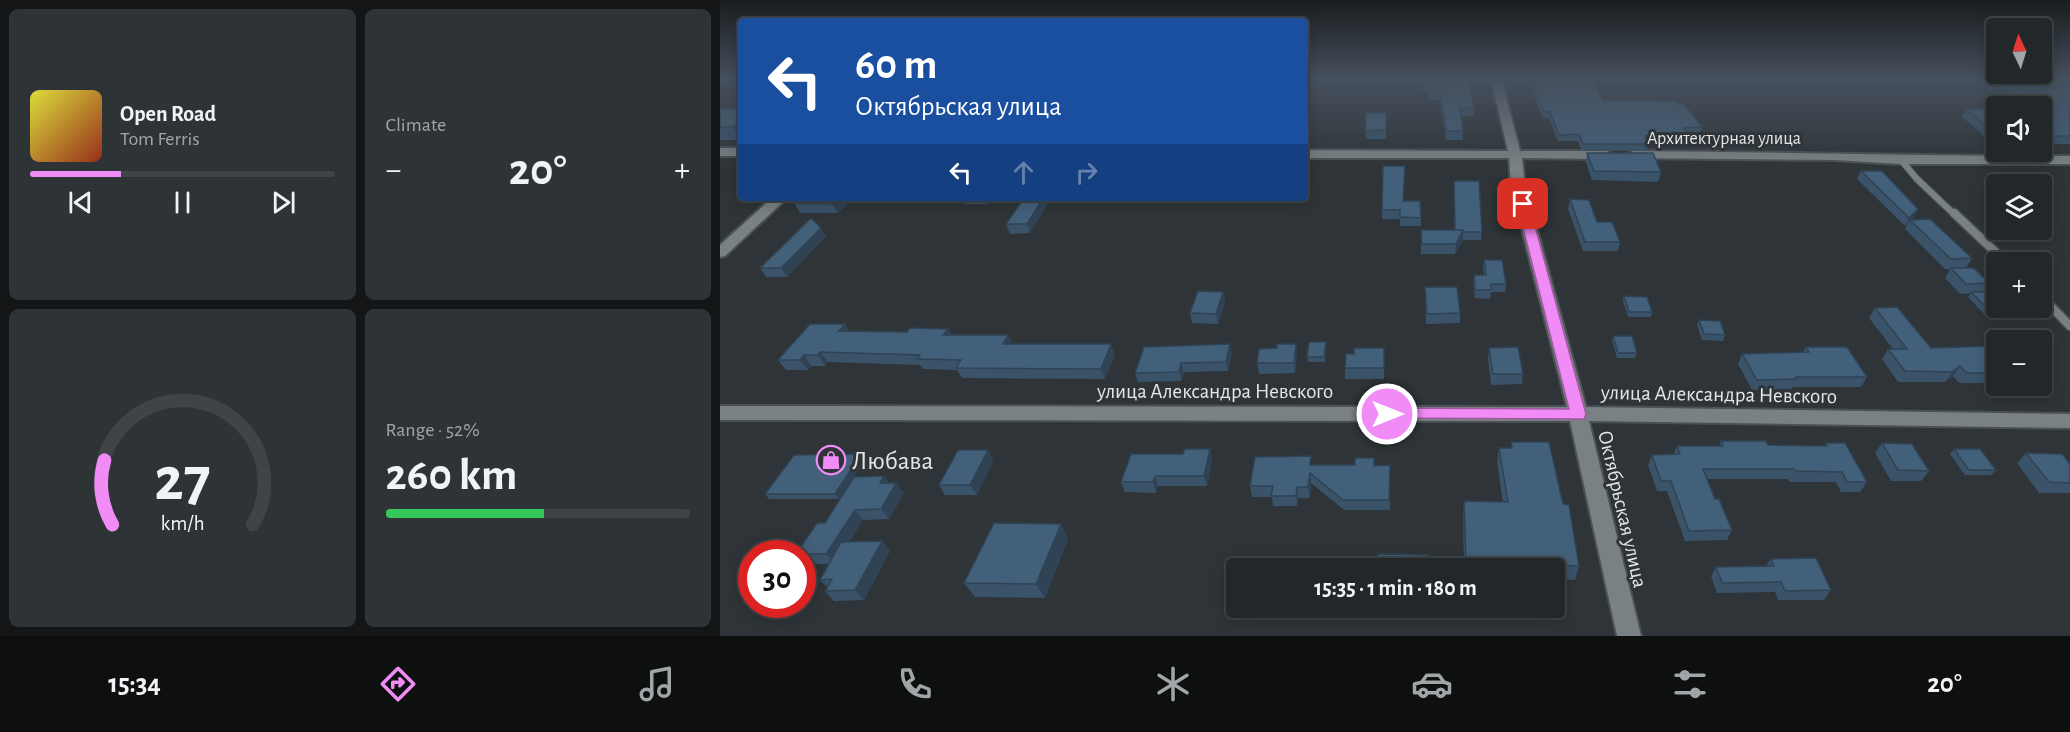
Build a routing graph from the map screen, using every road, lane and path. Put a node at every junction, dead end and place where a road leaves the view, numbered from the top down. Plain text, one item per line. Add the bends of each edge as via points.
1 (1503, 108) edge
2 (720, 152) edge
3 (738, 152) edge
4 (1308, 154) edge
5 (1515, 154) junction
6 (1901, 160) junction
7 (2070, 160) edge
8 (777, 201) edge
9 (1995, 252) edge
10 (720, 253) edge
11 (2052, 307) edge
12 (2070, 326) edge
13 (720, 413) edge
14 (1578, 414) junction
15 (2070, 421) edge
16 (1629, 636) edge

1 - 5 street, Октябрьская улица
2 - 3 street
4 - 5 street, Архитектурная улица
5 - 6 street, Архитектурная улица
5 - 14 street, Октябрьская улица via 1518,186
6 - 7 street, Архитектурная улица
6 - 9 lane
8 - 10 street
11 - 12 lane
13 - 14 street, улица Александра Невского
14 - 15 street, улица Александра Невского
14 - 16 street, Октябрьская улица

